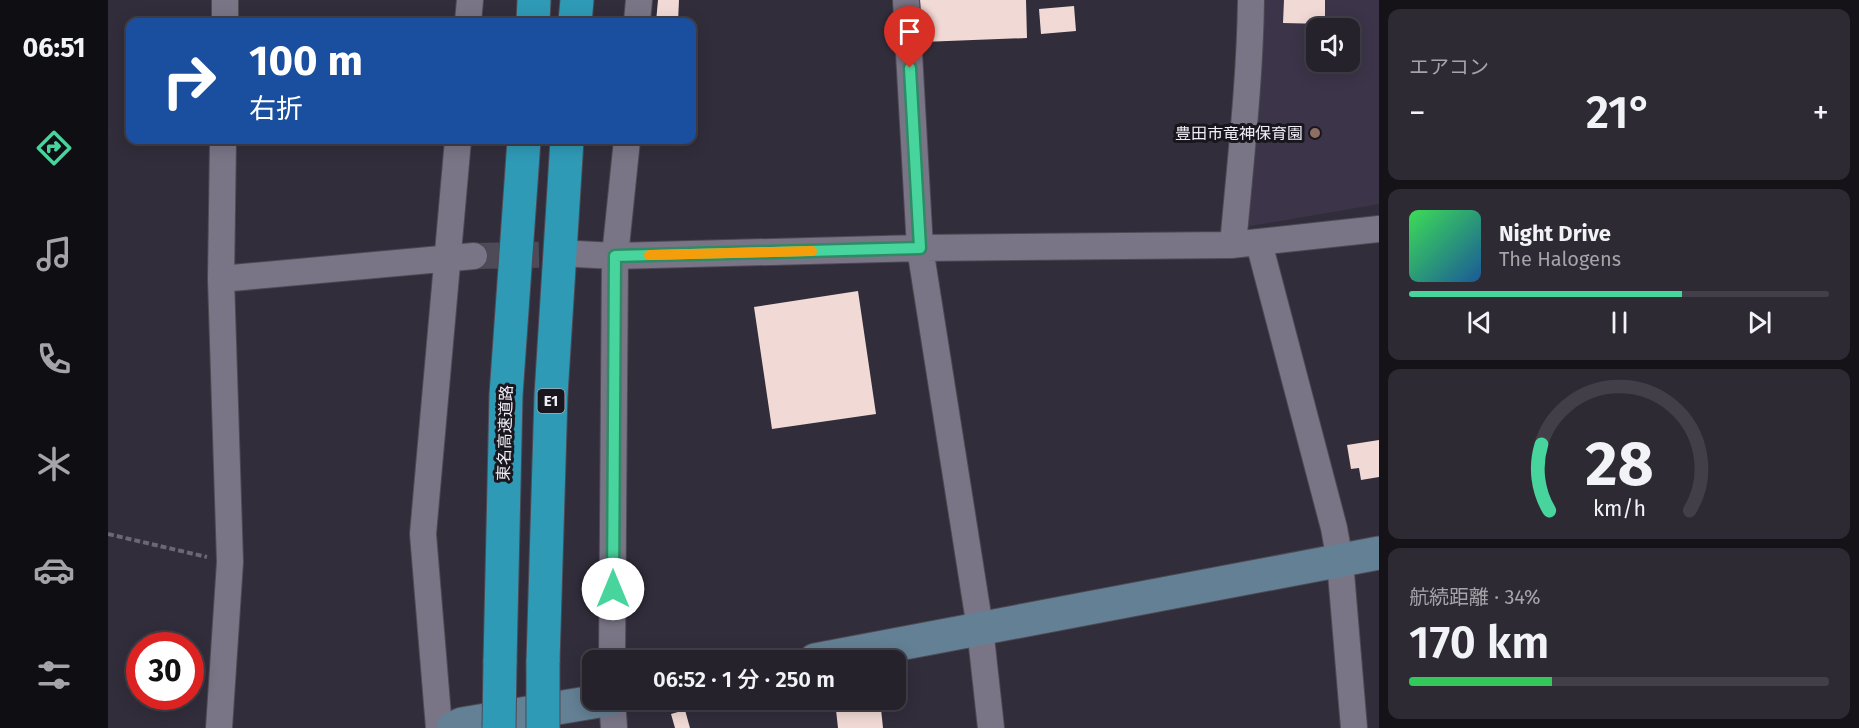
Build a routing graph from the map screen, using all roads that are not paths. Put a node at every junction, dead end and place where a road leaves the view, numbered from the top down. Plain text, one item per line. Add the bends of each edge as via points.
1 (225, 0) edge
2 (470, 0) edge
3 (534, 0) edge
4 (577, 0) edge
5 (639, 0) edge
6 (906, 0) edge
7 (1251, 0) edge
8 (225, 18) edge
9 (468, 18) edge
10 (533, 18) edge
11 (575, 18) edge
12 (637, 18) edge
13 (223, 144) edge
14 (458, 144) edge
15 (524, 144) edge
16 (567, 144) edge
17 (627, 144) edge
18 (1379, 229) edge
19 (1259, 243) junction
20 (1231, 245) junction
21 (920, 248) junction
22 (578, 254) tunnel mouth
23 (474, 256) tunnel mouth
24 (615, 256) junction
25 (448, 257) junction
26 (221, 279) junction
27 (1379, 553) edge
28 (1340, 561) junction
29 (980, 628) junction
30 (612, 650) edge
31 (867, 650) edge
32 (582, 704) edge
33 (612, 710) edge
34 (219, 728) edge
35 (439, 728) edge
36 (453, 728) edge
37 (499, 728) edge
38 (543, 728) edge
39 (614, 728) edge
40 (991, 728) edge
41 (1354, 728) edge

1 - 8 street
2 - 9 street
3 - 10 highway
4 - 11 highway
5 - 12 street
6 - 21 street
7 - 20 street
13 - 26 street
14 - 25 street
15 - 37 highway, 東名高速道路, bridge via 506,394
16 - 38 highway, E1, bridge via 551,395
17 - 24 street
18 - 19 street
19 - 20 street
19 - 28 street
20 - 21 street
21 - 24 street
21 - 29 street
22 - 24 street
23 - 25 street
24 - 30 street
25 - 26 street
25 - 35 street via 423,534
26 - 34 street via 230,562
27 - 28 street
28 - 29 street
28 - 41 street
29 - 31 street
29 - 40 street
32 - 36 street
33 - 39 street

